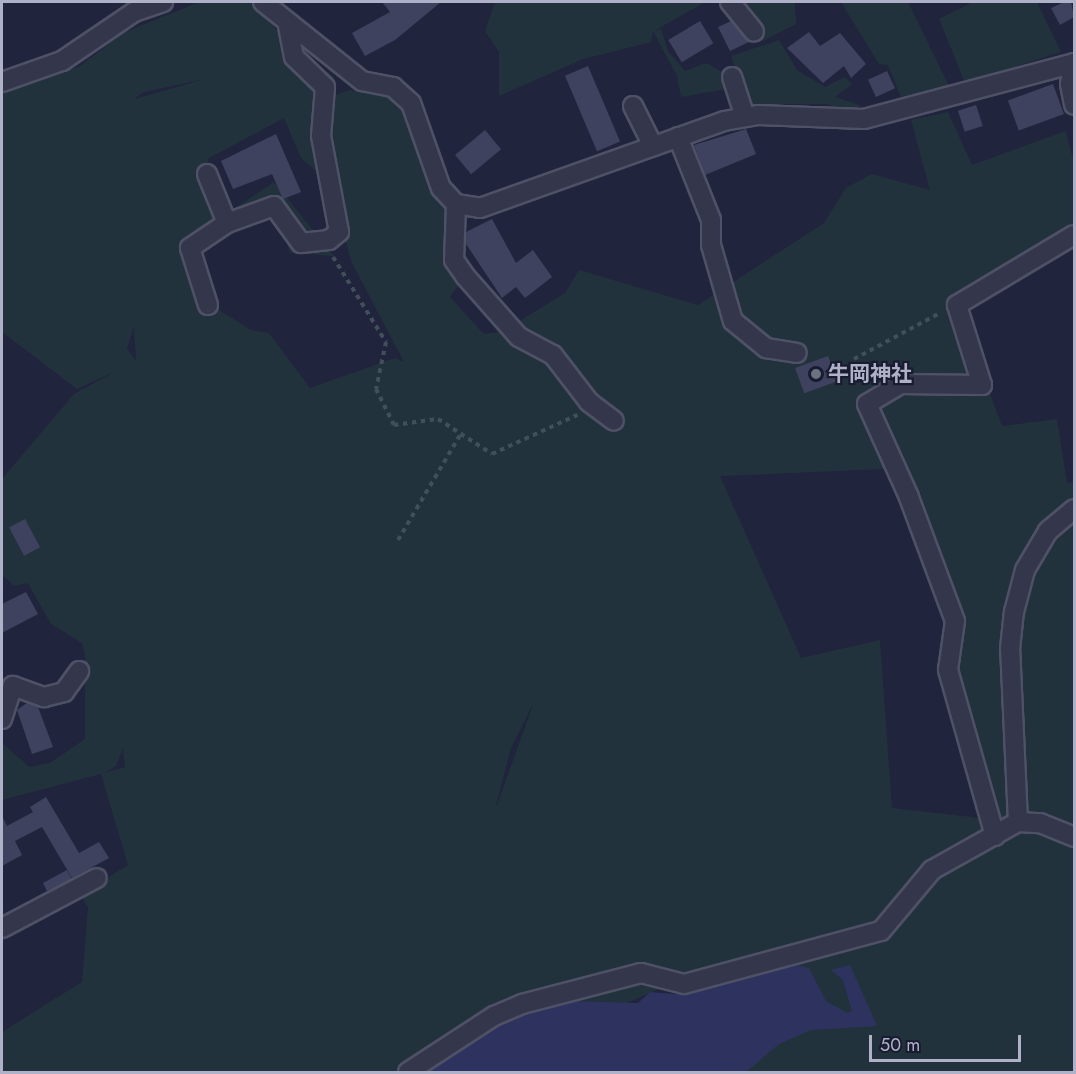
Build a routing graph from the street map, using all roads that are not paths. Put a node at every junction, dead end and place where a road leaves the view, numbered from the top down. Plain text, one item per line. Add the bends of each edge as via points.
1 (163, 2) edge
2 (263, 2) edge
3 (730, 2) edge
4 (288, 26) junction
5 (754, 32) dead end
6 (1074, 63) edge
7 (732, 77) dead end
8 (2, 82) edge
9 (1074, 105) edge
10 (633, 106) dead end
11 (745, 117) junction
12 (678, 137) junction
13 (653, 146) junction
14 (207, 174) dead end
15 (456, 204) junction
16 (227, 224) junction
17 (1074, 236) edge
18 (208, 306) dead end
19 (797, 353) dead end
20 (607, 416) road end
21 (1074, 509) edge
22 (79, 671) dead end
23 (2, 719) edge
24 (1018, 822) junction
25 (994, 836) junction
26 (1074, 837) edge
27 (97, 878) dead end
28 (2, 928) edge
29 (408, 1072) edge

1 - 8 street via 134,12 62,61
2 - 4 street
3 - 5 street
4 - 15 street via 362,81 393,87 411,103 441,188
4 - 16 street via 294,57 325,87 321,136 339,232 323,241 301,243 274,206
6 - 9 street
6 - 11 street via 864,119
7 - 11 street
10 - 13 street
11 - 12 street
12 - 13 street
12 - 19 street via 711,220 711,245 733,321 766,348
13 - 15 street via 480,208
14 - 16 street
15 - 20 street via 454,260 465,276 519,337 554,355
16 - 18 street via 190,248
17 - 25 street via 957,305 982,385 900,384 867,404 955,621 948,670
21 - 24 street via 1048,531 1025,570 1014,612 1010,649
22 - 23 street via 64,692 44,697 13,686
24 - 25 street
24 - 26 street via 1040,823
25 - 29 street via 932,870 881,931 684,984 640,973 522,1004
27 - 28 street

